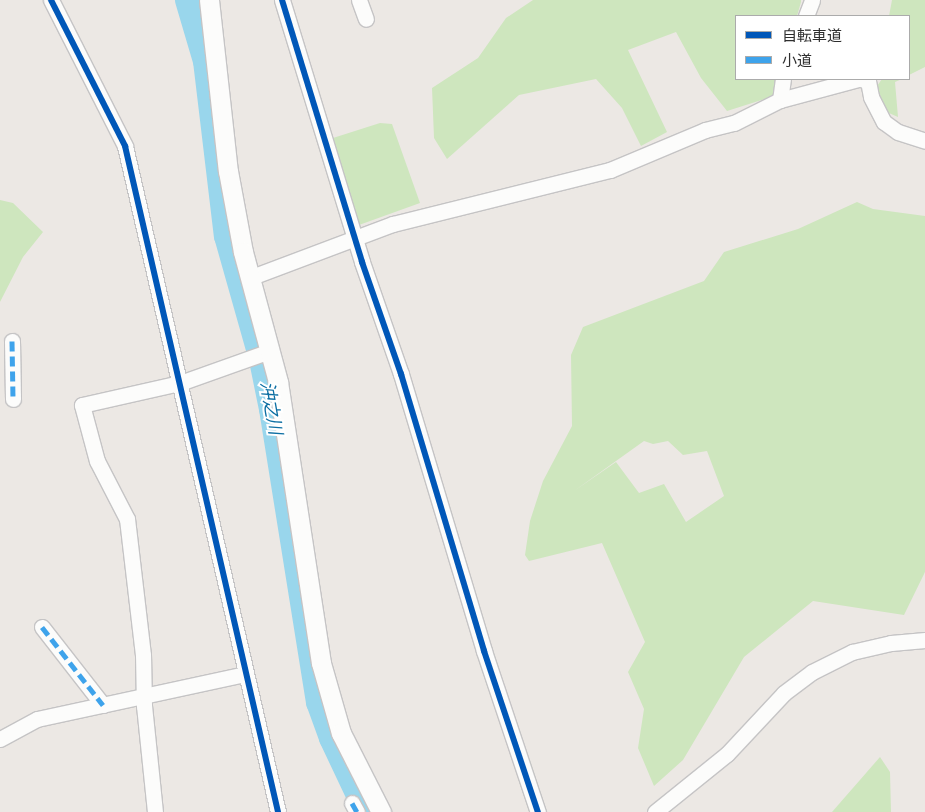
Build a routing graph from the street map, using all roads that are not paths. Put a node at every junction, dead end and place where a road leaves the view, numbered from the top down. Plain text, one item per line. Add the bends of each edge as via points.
1 (51, 0) edge
2 (209, 0) edge
3 (282, 0) edge
4 (359, 0) edge
5 (812, 0) edge
6 (806, 15) edge
7 (366, 19) dead end
8 (783, 80) edge
9 (856, 80) edge
10 (864, 80) edge
11 (780, 100) junction
12 (925, 140) edge
13 (355, 236) junction
14 (249, 278) junction
15 (12, 341) dead end
16 (270, 351) junction
17 (180, 382) junction
18 (13, 399) dead end
19 (42, 627) dead end
20 (925, 640) edge
21 (246, 674) junction
22 (144, 698) junction
23 (103, 705) junction
24 (0, 739) edge
25 (155, 812) edge
26 (278, 812) edge
27 (381, 812) edge
28 (538, 812) edge
29 (655, 812) edge

1 - 17 street via 126,146
2 - 14 street via 228,171
3 - 13 street
4 - 7 street
5 - 6 street
8 - 11 street
9 - 11 street
10 - 12 street via 868,81 871,98 884,122 898,132
11 - 13 street via 734,123 705,130 610,170
13 - 14 street
13 - 28 street via 402,374 484,651
14 - 16 street
15 - 18 street
16 - 17 street
16 - 27 street via 280,391 327,688 342,734
17 - 21 street
17 - 22 street via 82,405 97,461 127,519 144,655
19 - 23 street
20 - 29 street via 891,642 852,652 812,672 784,693 727,754
21 - 22 street
21 - 26 street
22 - 23 street
22 - 25 street
23 - 24 street via 37,719

